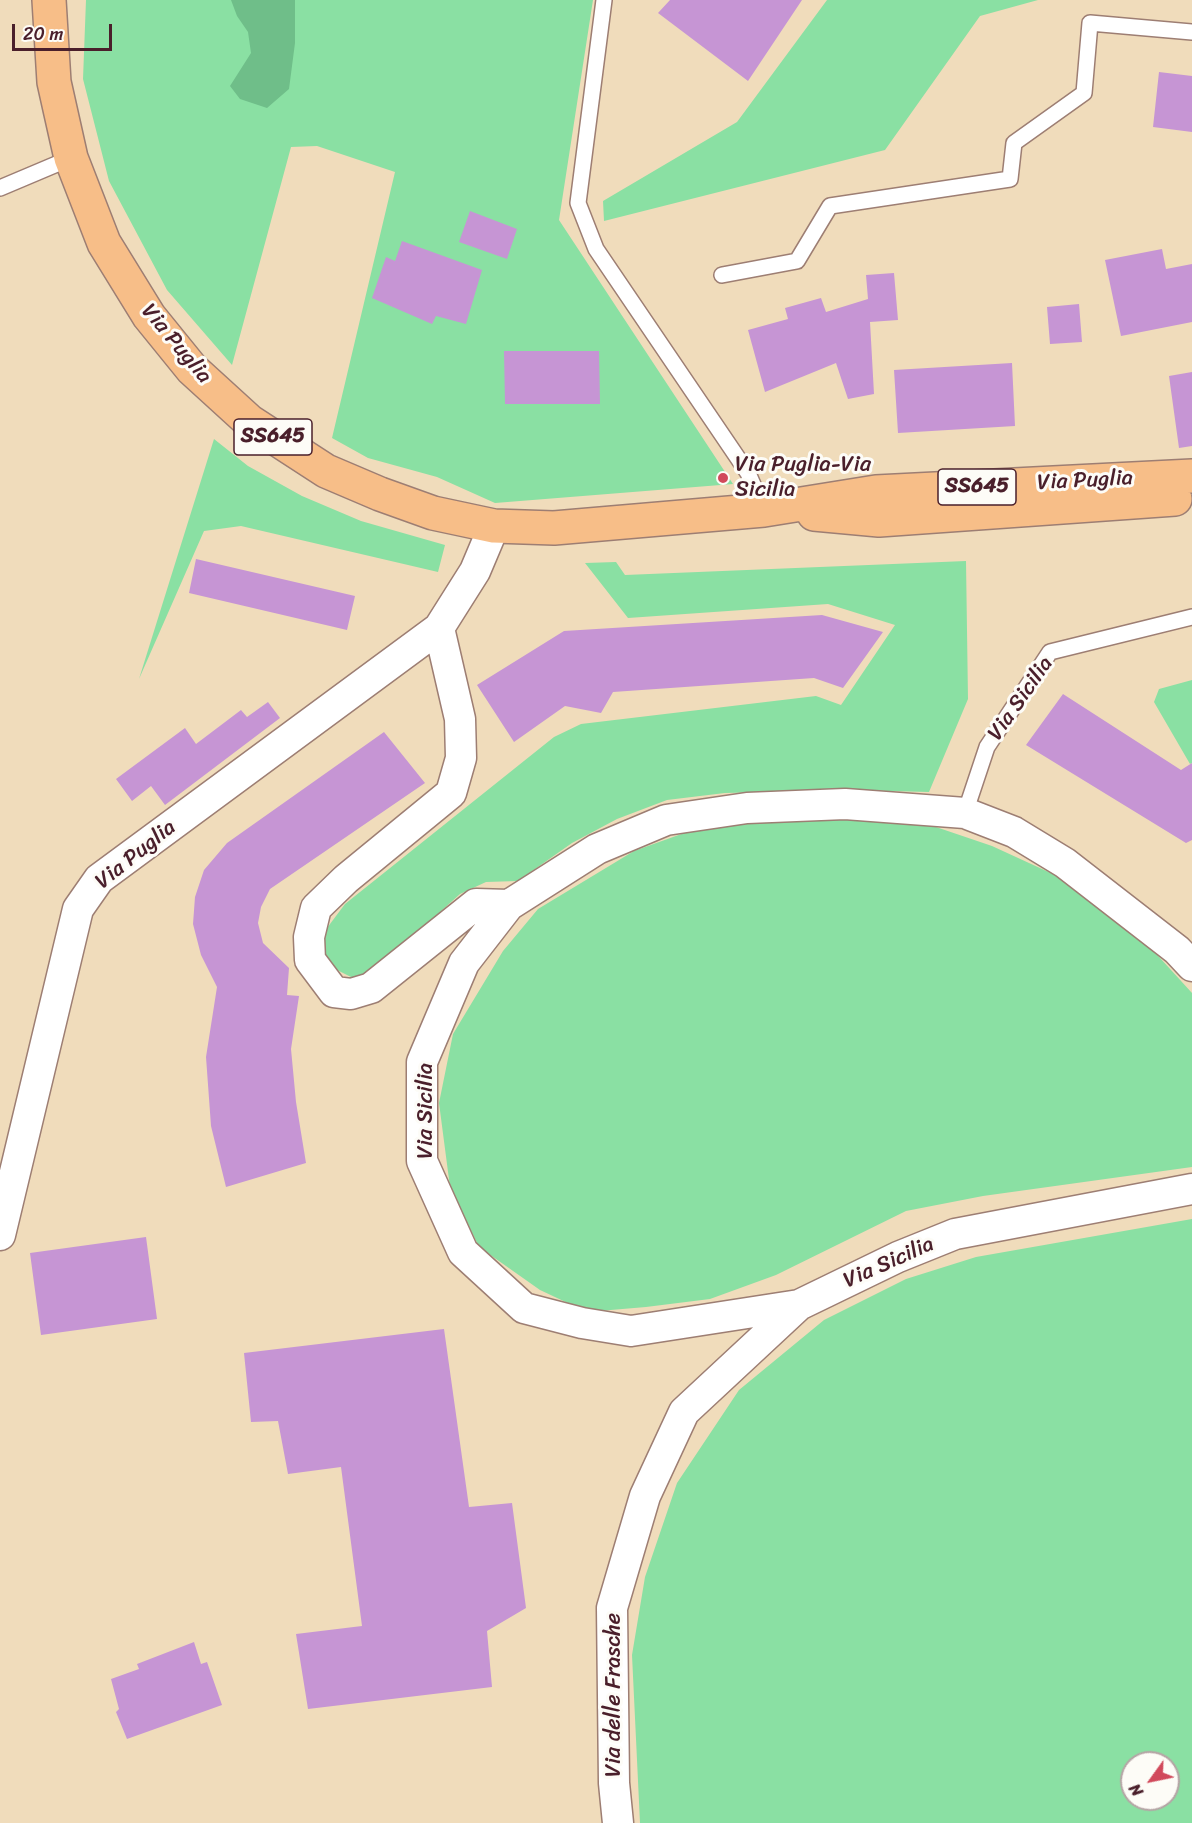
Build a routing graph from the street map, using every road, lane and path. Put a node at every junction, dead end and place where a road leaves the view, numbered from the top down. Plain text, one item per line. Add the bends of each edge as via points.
1 (49, 0) edge
2 (604, 0) edge
3 (1192, 32) edge
4 (70, 158) junction
5 (0, 188) edge
6 (722, 275) dead end
7 (1192, 476) edge
8 (1192, 499) edge
9 (764, 510) junction
10 (494, 526) junction
11 (1192, 617) edge
12 (439, 628) junction
13 (964, 813) junction
14 (508, 905) junction
15 (1192, 966) edge
16 (1192, 1189) edge
17 (0, 1235) edge
18 (799, 1305) junction
19 (618, 1823) edge

1 - 4 main road, Via Puglia / SS645 via 54,82
2 - 9 lane via 578,203 596,249 748,473
3 - 6 lane via 1089,23 1084,93 1014,142 1010,179 830,206 797,261
4 - 5 lane
4 - 10 main road, Via Puglia / SS645 via 104,243 149,316 192,369 249,421 326,471 433,513
7 - 9 main road, Via Puglia / SS645 via 876,492
8 - 9 main road, Via Puglia / SS645 via 879,520
9 - 10 main road, Via Puglia / SS645 via 554,528
10 - 12 street, Via Puglia via 475,571
11 - 13 lane, Via Sicilia via 1050,652 987,747
12 - 14 street via 460,719 461,758 451,793 316,908 309,938 310,960 334,992 351,994 371,988 476,904
12 - 17 street, Via Puglia via 99,879 78,909
13 - 14 street, Via Sicilia via 845,804 747,808 666,820 597,849
13 - 15 street, Via Sicilia via 1014,832 1065,863
14 - 18 street, Via Sicilia via 464,963 422,1062 422,1161 463,1252 524,1308 631,1331
16 - 18 street, Via Sicilia via 955,1234
18 - 19 street, Via delle Frasche via 684,1412 645,1496 612,1608

